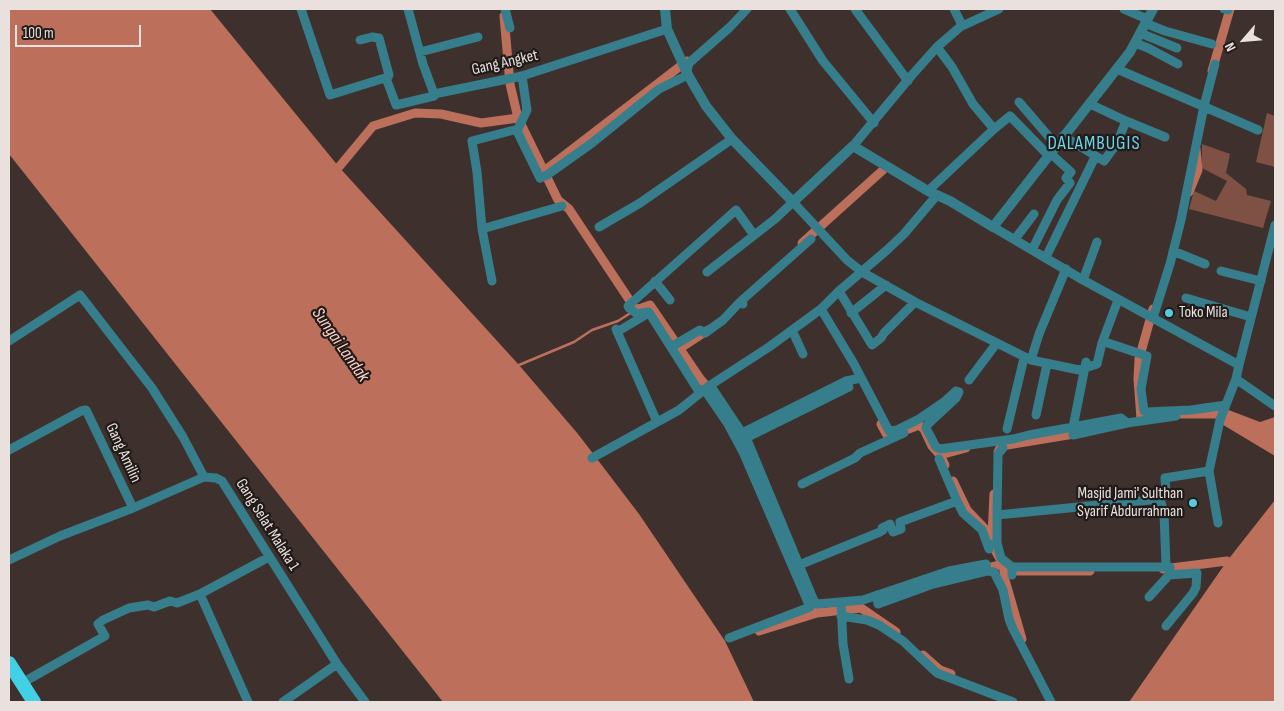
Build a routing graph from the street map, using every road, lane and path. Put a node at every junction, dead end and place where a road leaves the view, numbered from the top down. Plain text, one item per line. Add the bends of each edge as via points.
1 (302, 9) edge
2 (408, 9) edge
3 (505, 9) edge
4 (747, 9) edge
5 (790, 9) edge
6 (855, 9) edge
7 (954, 9) edge
8 (999, 9) edge
9 (1124, 9) edge
10 (1153, 9) edge
11 (662, 10) edge
12 (1146, 21) junction
13 (960, 27) junction
14 (510, 28) dead end
15 (667, 29) junction
16 (1140, 33) junction
17 (478, 37) dead end
18 (360, 40) dead end
19 (1135, 43) junction
20 (1212, 44) dead end
21 (937, 47) junction
22 (1177, 48) dead end
23 (420, 52) junction
24 (1178, 64) dead end
25 (1215, 64) dead end
26 (685, 68) junction
27 (1117, 70) junction
28 (519, 76) junction
29 (386, 78) junction
30 (908, 81) junction
31 (434, 94) junction
32 (1019, 102) dead end
33 (1090, 104) junction
34 (1204, 106) junction
35 (1126, 122) junction
36 (874, 123) junction
37 (520, 125) junction
38 (994, 129) junction
39 (1258, 130) dead end
40 (1063, 136) junction
41 (1165, 137) dead end
42 (732, 139) junction
43 (853, 146) junction
44 (1051, 151) junction
45 (1095, 157) junction
46 (933, 193) junction
47 (793, 202) junction
48 (562, 206) dead end
49 (1034, 214) dead end
50 (1275, 225) edge
51 (599, 227) dead end
52 (993, 227) junction
53 (482, 229) junction
54 (754, 235) junction
55 (810, 238) dead end
56 (1015, 239) junction
57 (1098, 242) dead end
58 (1032, 250) junction
59 (1174, 252) junction
60 (1046, 257) junction
61 (1266, 262) junction
62 (1205, 264) dead end
63 (1275, 265) edge
64 (1066, 269) junction
65 (1221, 271) dead end
66 (707, 272) dead end
67 (862, 272) junction
68 (1083, 280) junction
69 (492, 281) dead end
70 (655, 281) junction
71 (1261, 281) junction
72 (886, 285) junction
73 (838, 291) junction
74 (1186, 298) dead end
75 (670, 300) dead end
76 (1118, 300) junction
77 (915, 302) junction
78 (821, 309) junction
79 (652, 312) junction
80 (851, 313) junction
81 (1149, 316) junction
82 (1251, 317) junction
83 (792, 330) junction
84 (1104, 338) junction
85 (9, 341) edge
86 (996, 344) junction
87 (671, 347) junction
88 (803, 354) dead end
89 (1027, 359) junction
90 (1046, 364) junction
91 (1086, 365) junction
92 (1239, 365) junction
93 (861, 378) junction
94 (1236, 379) junction
95 (969, 380) dead end
96 (706, 388) junction
97 (720, 405) junction
98 (1225, 406) junction
99 (1275, 406) edge
100 (1177, 411) junction
101 (1036, 416) dead end
102 (657, 422) junction
103 (909, 427) junction
104 (1073, 427) junction
105 (1007, 429) dead end
106 (743, 435) junction
107 (1003, 448) dead end
108 (9, 450) edge
109 (592, 458) dead end
110 (939, 459) dead end
111 (1209, 471) junction
112 (204, 477) junction
113 (802, 484) dead end
114 (763, 487) junction
115 (1160, 499) junction
116 (957, 501) junction
117 (133, 508) junction
118 (997, 515) junction
119 (1218, 523) dead end
120 (783, 535) junction
121 (991, 546) junction
122 (269, 557) junction
123 (9, 560) edge
124 (799, 565) junction
125 (1169, 570) junction
126 (200, 594) junction
127 (1149, 597) dead end
128 (840, 602) junction
129 (813, 605) junction
130 (841, 616) junction
131 (1166, 626) dead end
132 (729, 638) dead end
133 (9, 663) edge
134 (337, 664) junction
135 (850, 680) dead end
136 (22, 683) junction
137 (34, 702) edge
138 (248, 702) edge
139 (283, 702) edge
140 (364, 702) edge
141 (1014, 702) edge
142 (1051, 702) edge

1 - 29 street via 330,95
2 - 23 street
3 - 14 street
4 - 26 street
5 - 36 street via 823,61
6 - 30 street
7 - 13 street via 962,23
8 - 13 street
9 - 12 street
10 - 12 street
11 - 15 street
12 - 16 street
12 - 20 street via 1165,31
13 - 21 street
15 - 26 street
15 - 28 street, Gang Angket
16 - 19 street
16 - 22 street
17 - 23 street
18 - 29 street via 379,38 389,75
19 - 24 street
19 - 27 street
21 - 30 street
21 - 38 street via 973,104
23 - 31 street
25 - 34 street
26 - 37 street via 592,143 540,178 521,140
26 - 42 street via 706,106
27 - 33 street
27 - 34 street
28 - 31 street, Gang Angket
28 - 37 street via 527,110
29 - 31 street, Gang Angket via 396,105
30 - 36 street
32 - 44 street
33 - 35 street
33 - 40 street
34 - 39 street
34 - 59 street
35 - 41 street
35 - 45 street via 1105,161
36 - 43 street
37 - 53 street via 472,141
38 - 44 street via 1011,116
38 - 46 street
40 - 44 street
40 - 45 street
42 - 47 street
42 - 51 street via 640,203
43 - 46 street
43 - 47 street
44 - 52 street
44 - 58 street via 1071,172 1066,178 1070,183 1050,212
45 - 60 street
46 - 52 street
46 - 67 street via 904,234
47 - 54 street
47 - 67 street via 816,229
48 - 53 street
49 - 56 street
50 - 61 street
52 - 56 street
53 - 69 street
54 - 66 street
54 - 70 street via 736,210
55 - 87 street via 731,309 724,320
56 - 58 street
57 - 68 street
58 - 60 street
59 - 62 street
59 - 81 street
60 - 64 street
61 - 63 street
61 - 71 street
64 - 68 street
64 - 89 street
65 - 71 street
67 - 72 street
67 - 73 street
68 - 76 street
70 - 75 street
70 - 79 street via 628,307 637,314
71 - 82 street
72 - 77 street
72 - 80 street
73 - 78 street
73 - 80 street
74 - 82 street
76 - 81 street
76 - 84 street
77 - 80 street via 872,345
77 - 86 street
78 - 83 street
78 - 93 street
79 - 87 street
79 - 102 street via 617,330
81 - 92 street
82 - 92 street
83 - 88 street
83 - 96 street
84 - 91 street via 1097,364
84 - 100 street via 1105,342 1141,354 1148,360 1141,389 1144,411
85 - 112 street via 80,295 152,388 184,437
86 - 89 street
86 - 95 street
87 - 96 street
89 - 90 street
89 - 105 street
90 - 91 street via 1078,370
90 - 101 street
91 - 104 street
92 - 94 street
93 - 103 street via 888,431
93 - 106 street via 846,381
94 - 98 street
94 - 99 street
96 - 97 street
96 - 102 street via 679,410
97 - 106 street
97 - 114 street
98 - 100 street
98 - 111 street
100 - 104 street via 1178,416 1073,435
102 - 109 street
103 - 104 street via 958,392 956,398 926,425 940,449
103 - 113 street
106 - 114 street
107 - 118 street via 998,454
108 - 117 street, Gang Amilin via 86,410
110 - 116 street
111 - 115 street via 1165,478 1166,493
111 - 119 street
112 - 117 street
112 - 122 street, Gang Selat Malaka 1 via 222,481
114 - 120 street
115 - 118 street
115 - 125 street
116 - 121 street
116 - 124 street via 900,522 901,529 893,532 890,524 880,532
117 - 123 street
118 - 121 street
120 - 124 street
120 - 129 street
121 - 125 street via 1012,571
122 - 126 street
122 - 134 street, Gang Selat Malaka 1
124 - 129 street via 814,600
125 - 127 street
125 - 131 street via 1197,573 1193,593
126 - 136 street via 176,603 170,601 129,608 103,620 98,624 105,636
126 - 138 street
128 - 129 street
128 - 130 street
128 - 142 street via 877,599 949,571 986,568 994,572 1003,590 1013,629
129 - 132 street
130 - 135 street
130 - 141 street via 882,621 937,673
133 - 136 highway
134 - 139 street
134 - 140 street, Gang Selat Malaka 1
136 - 137 highway

